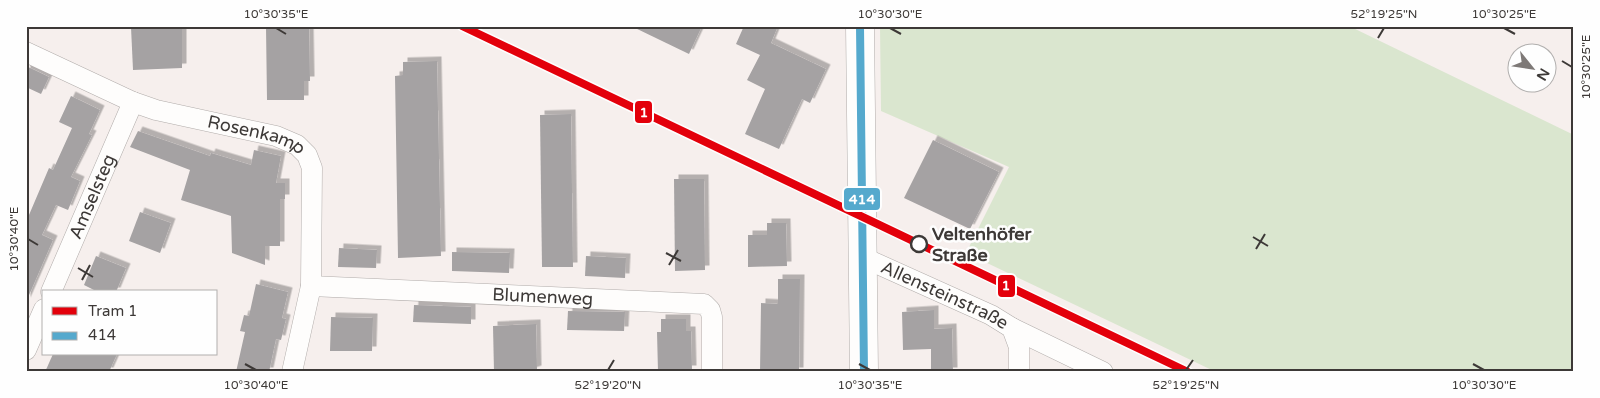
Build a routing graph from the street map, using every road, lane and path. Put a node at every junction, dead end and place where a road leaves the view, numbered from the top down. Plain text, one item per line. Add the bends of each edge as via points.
1 (857, 27) edge
2 (26, 52) edge
3 (133, 102) junction
4 (862, 257) junction
5 (311, 286) junction
6 (52, 290) edge
7 (42, 314) edge
8 (1012, 328) junction
9 (26, 350) edge
10 (292, 372) edge
11 (712, 372) edge
12 (864, 372) edge
13 (1018, 372) edge
14 (1103, 372) edge

1 - 4 street
2 - 3 street, Rosenkamp
3 - 5 street, Rosenkamp via 276,136 297,145 307,155 312,168
3 - 6 street, Amselsteg
4 - 8 street, Allensteinstraße via 991,315
4 - 12 street
5 - 10 street, Rosenkamp
5 - 11 street, Blumenweg via 704,304 712,317
7 - 9 street
8 - 13 street, Allensteinstraße via 1019,346
8 - 14 street

